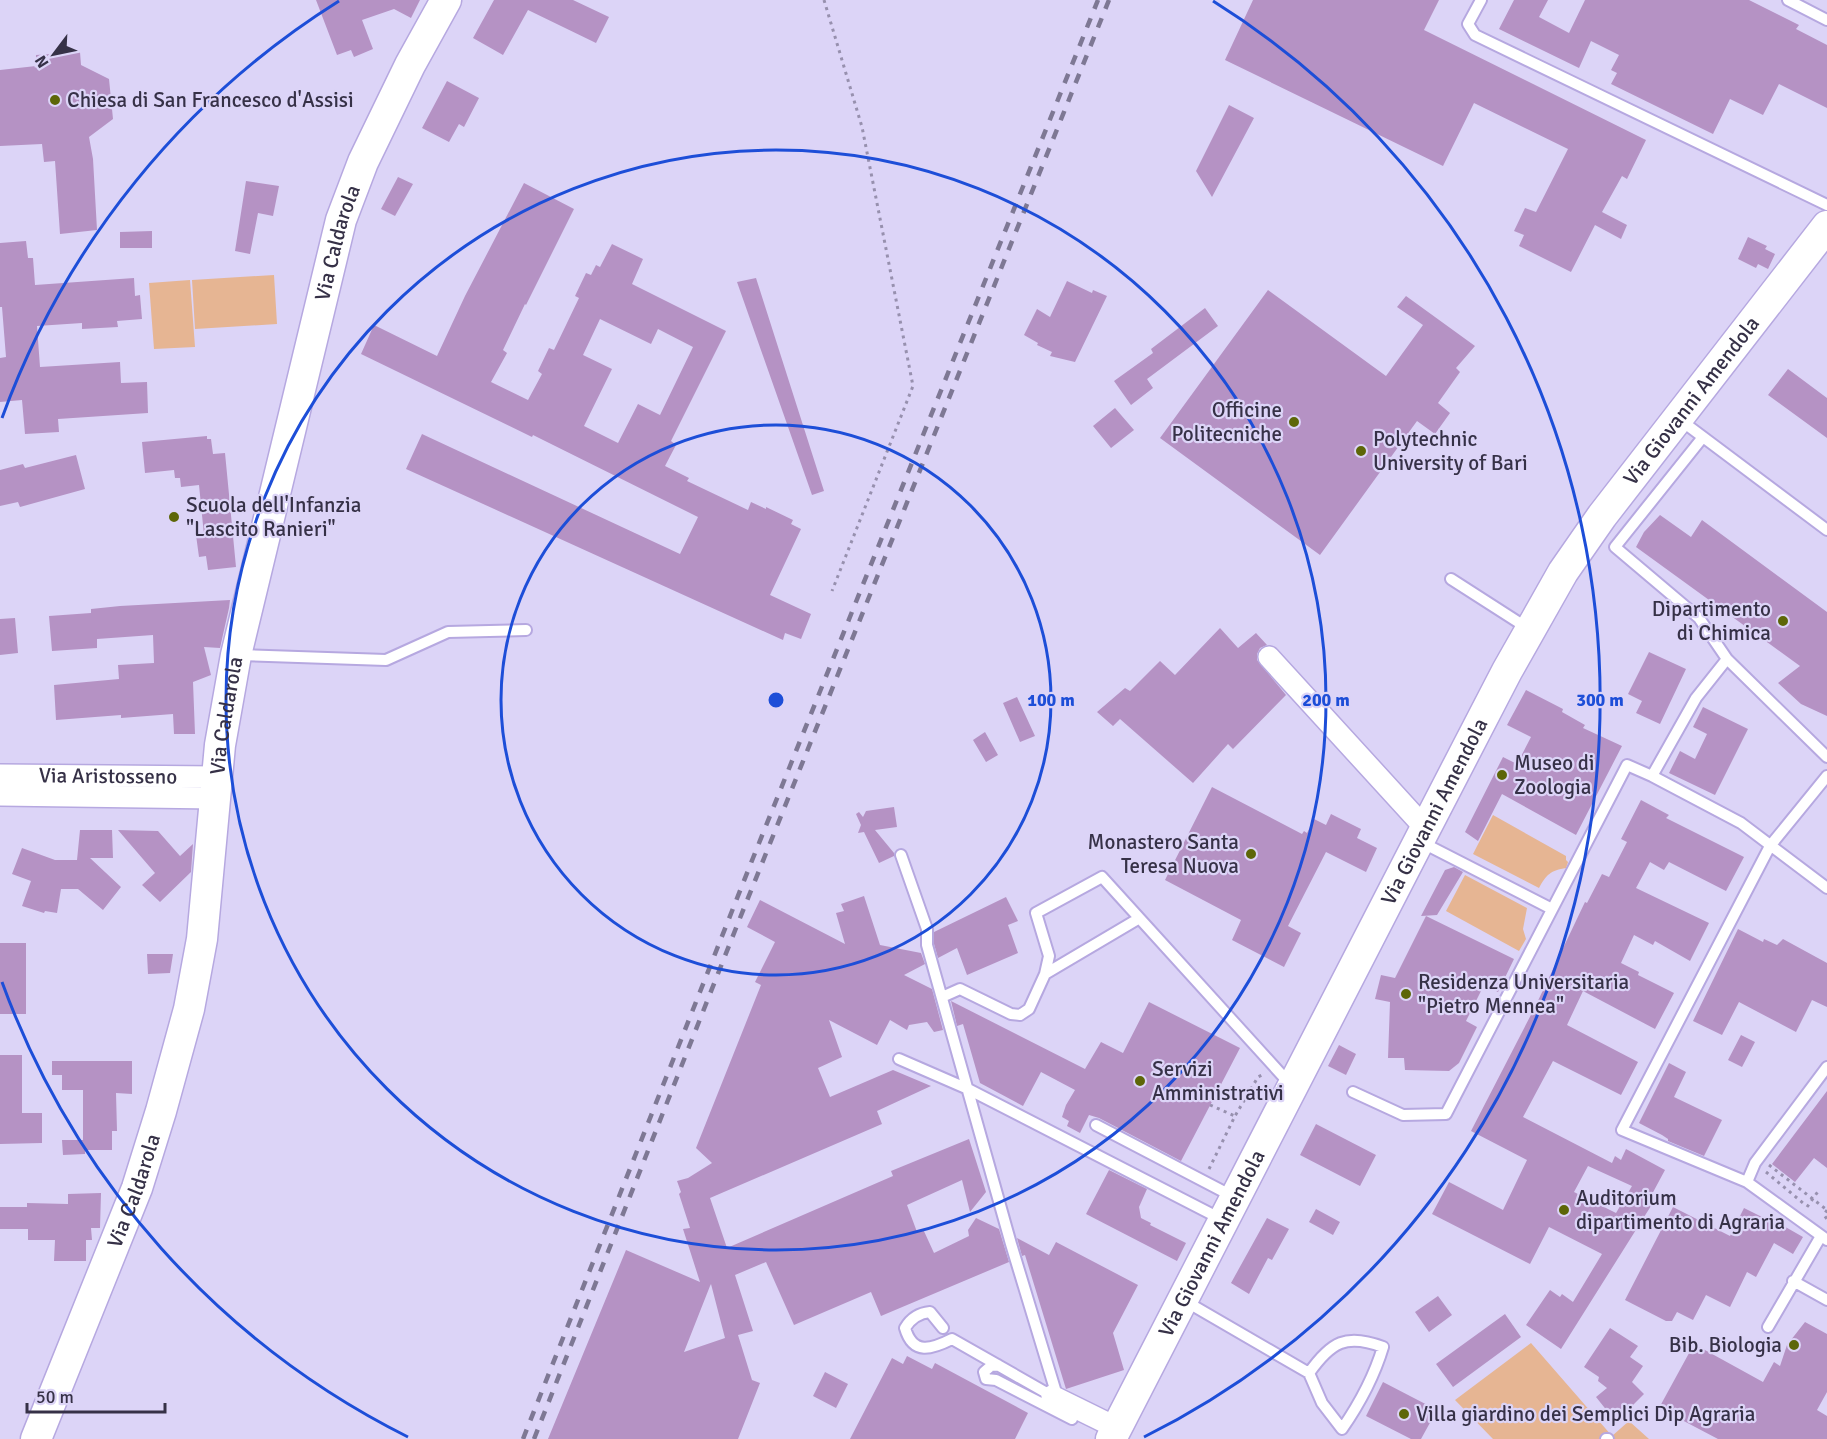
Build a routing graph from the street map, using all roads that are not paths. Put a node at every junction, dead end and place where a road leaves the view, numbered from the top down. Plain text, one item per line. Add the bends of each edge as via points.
1 (446, 0) edge
2 (1481, 0) edge
3 (1788, 0) edge
4 (1827, 20) edge
5 (1827, 205) edge
6 (1827, 226) edge
7 (1679, 419) junction
8 (1703, 438) junction
9 (1827, 530) edge
10 (1451, 579) dead end
11 (526, 630) dead end
12 (1530, 630) junction
13 (236, 655) junction
14 (1269, 657) dead end
15 (1727, 658) junction
16 (1827, 757) edge
17 (0, 775) edge
18 (1652, 776) junction
19 (1827, 776) edge
20 (216, 787) junction
21 (0, 795) edge
22 (1422, 835) junction
23 (1770, 846) junction
24 (901, 855) dead end
25 (1827, 888) edge
26 (1552, 909) junction
27 (1138, 919) junction
28 (1045, 974) junction
29 (942, 997) junction
30 (899, 1059) dead end
31 (1827, 1067) edge
32 (1292, 1087) junction
33 (968, 1089) junction
34 (1353, 1092) dead end
35 (1096, 1125) dead end
36 (1747, 1182) junction
37 (1229, 1209) junction
38 (1824, 1238) edge
39 (1793, 1281) junction
40 (1182, 1299) junction
41 (1827, 1300) edge
42 (1768, 1327) dead end
43 (943, 1328) dead end
44 (998, 1365) junction
45 (1309, 1373) junction
46 (1055, 1397) junction
47 (1072, 1419) dead end
48 (1114, 1433) edge
49 (36, 1439) edge

1 - 13 street, Via Caldarola via 363,162 341,219
2 - 5 lane via 1468,24 1475,35
3 - 4 lane
6 - 7 street, Via Giovanni Amendola
7 - 8 lane
7 - 12 street, Via Giovanni Amendola via 1595,526
8 - 9 lane
8 - 15 lane via 1615,547 1699,618
10 - 12 lane
11 - 13 lane via 448,632 386,660
12 - 22 street, Via Giovanni Amendola
13 - 20 street, Via Caldarola
14 - 22 street
15 - 16 lane
15 - 18 lane via 1696,698
17 - 20 street, Via Aristosseno
18 - 23 lane via 1741,823
18 - 26 lane via 1627,765
19 - 23 lane
20 - 21 street, Via Aristosseno
20 - 49 street, Via Caldarola via 202,939 189,1010 137,1188
22 - 26 lane
22 - 32 street, Via Giovanni Amendola
23 - 25 lane
23 - 36 lane via 1622,1130
24 - 29 lane via 927,929 927,945
26 - 34 lane via 1446,1114 1403,1115
27 - 28 lane
27 - 28 lane via 1102,877 1036,913 1049,956
27 - 32 lane
28 - 29 lane via 1029,1009 1020,1015 960,989
29 - 33 lane
30 - 33 lane
31 - 36 lane via 1755,1162
32 - 37 street, Via Giovanni Amendola
33 - 37 lane
33 - 46 lane
35 - 37 lane
36 - 38 lane
37 - 40 street, Via Giovanni Amendola
38 - 39 lane
39 - 41 lane
39 - 42 lane
40 - 45 lane
40 - 48 street, Via Giovanni Amendola
43 - 44 lane via 930,1312 915,1317 905,1328 919,1347 936,1347 952,1339
44 - 46 lane
44 - 47 lane via 986,1370 986,1379 996,1380
45 - 45 lane via 1322,1402 1342,1429 1377,1369 1383,1347 1364,1340 1339,1343 1321,1356
46 - 48 street

